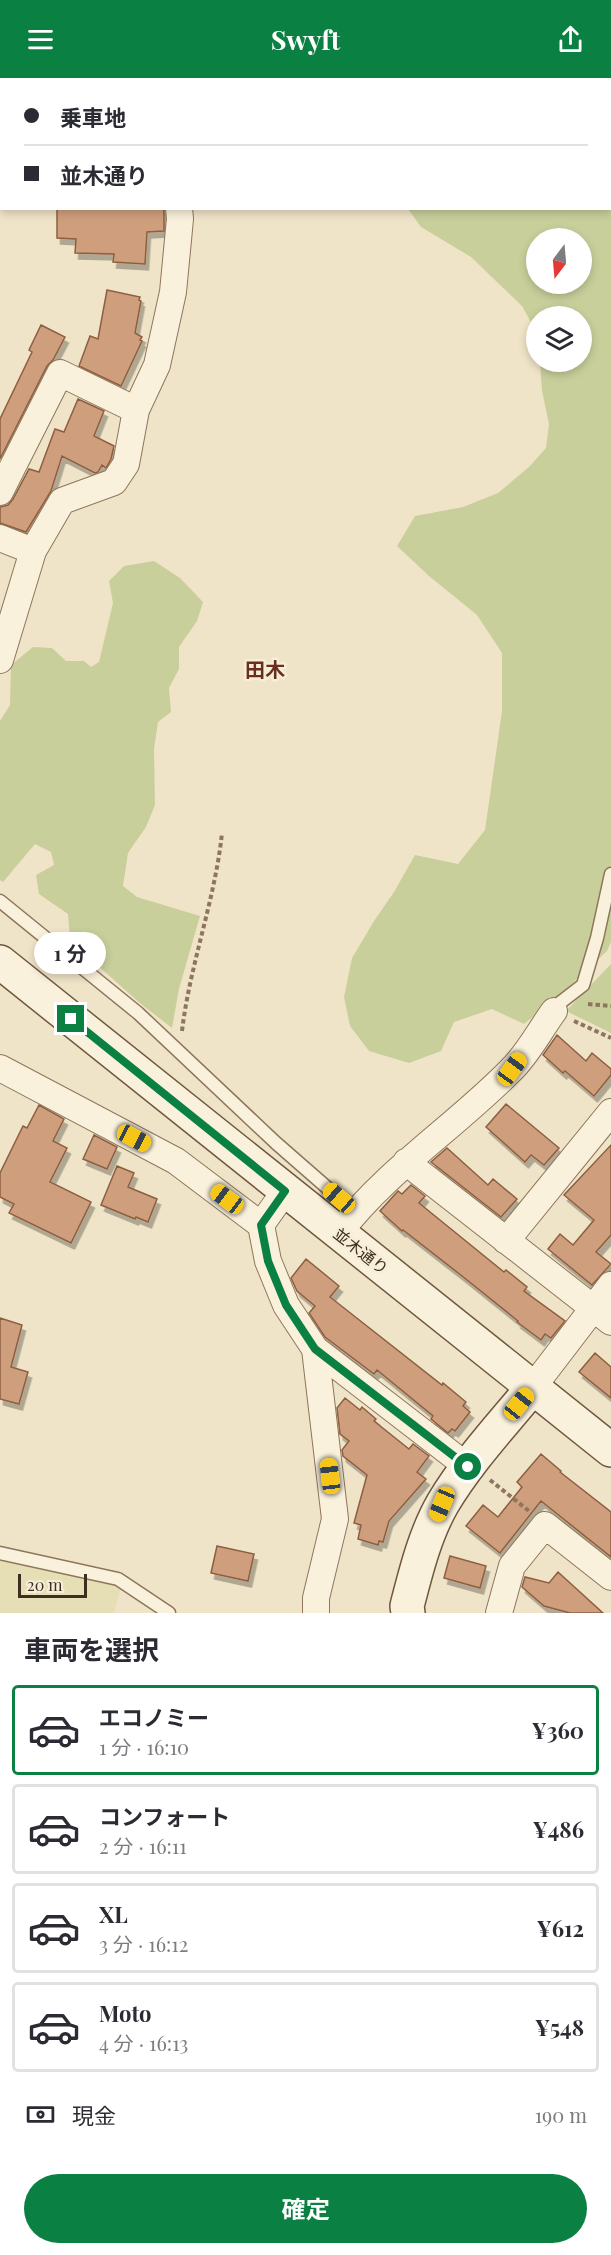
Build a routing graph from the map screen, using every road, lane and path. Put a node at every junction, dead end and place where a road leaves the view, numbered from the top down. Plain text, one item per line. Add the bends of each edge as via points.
1 (179, 210) edge
2 (136, 410) junction
3 (0, 492) edge
4 (0, 538) edge
5 (33, 551) junction
6 (0, 660) edge
7 (222, 833) dead end
8 (611, 874) edge
9 (0, 901) edge
10 (0, 962) edge
11 (554, 1011) junction
12 (611, 1038) edge
13 (180, 1052) junction
14 (0, 1068) edge
15 (611, 1112) edge
16 (406, 1162) junction
17 (285, 1191) junction
18 (347, 1222) junction
19 (261, 1225) junction
20 (506, 1241) junction
21 (611, 1286) edge
22 (603, 1316) edge
23 (315, 1349) junction
24 (533, 1387) junction
25 (611, 1450) edge
26 (477, 1472) junction
27 (545, 1525) junction
28 (0, 1553) edge
29 (611, 1577) edge
30 (169, 1613) edge
31 (316, 1613) edge
32 (408, 1613) edge
33 (499, 1613) edge

1 - 2 street via 173,292 157,365
2 - 3 street via 60,373
2 - 5 street via 126,465 114,482 62,501
4 - 5 street
5 - 6 street
7 - 13 path via 219,866 185,1006
8 - 11 lane via 583,984
9 - 13 lane
10 - 17 street, 並木通り
11 - 12 path
11 - 16 street via 512,1069
13 - 18 lane via 276,1143
14 - 19 street via 176,1161
15 - 20 street
16 - 18 street
16 - 20 street
17 - 18 street, 並木通り
17 - 19 street
18 - 24 street, 並木通り
19 - 23 street via 268,1261 286,1305
20 - 22 street
21 - 22 street
22 - 24 street
23 - 26 street
23 - 31 street via 335,1519
24 - 25 street, 並木通り
24 - 26 street
26 - 27 path
26 - 32 street via 442,1504 420,1557
27 - 29 street
27 - 33 street via 512,1566
28 - 30 lane via 118,1579

